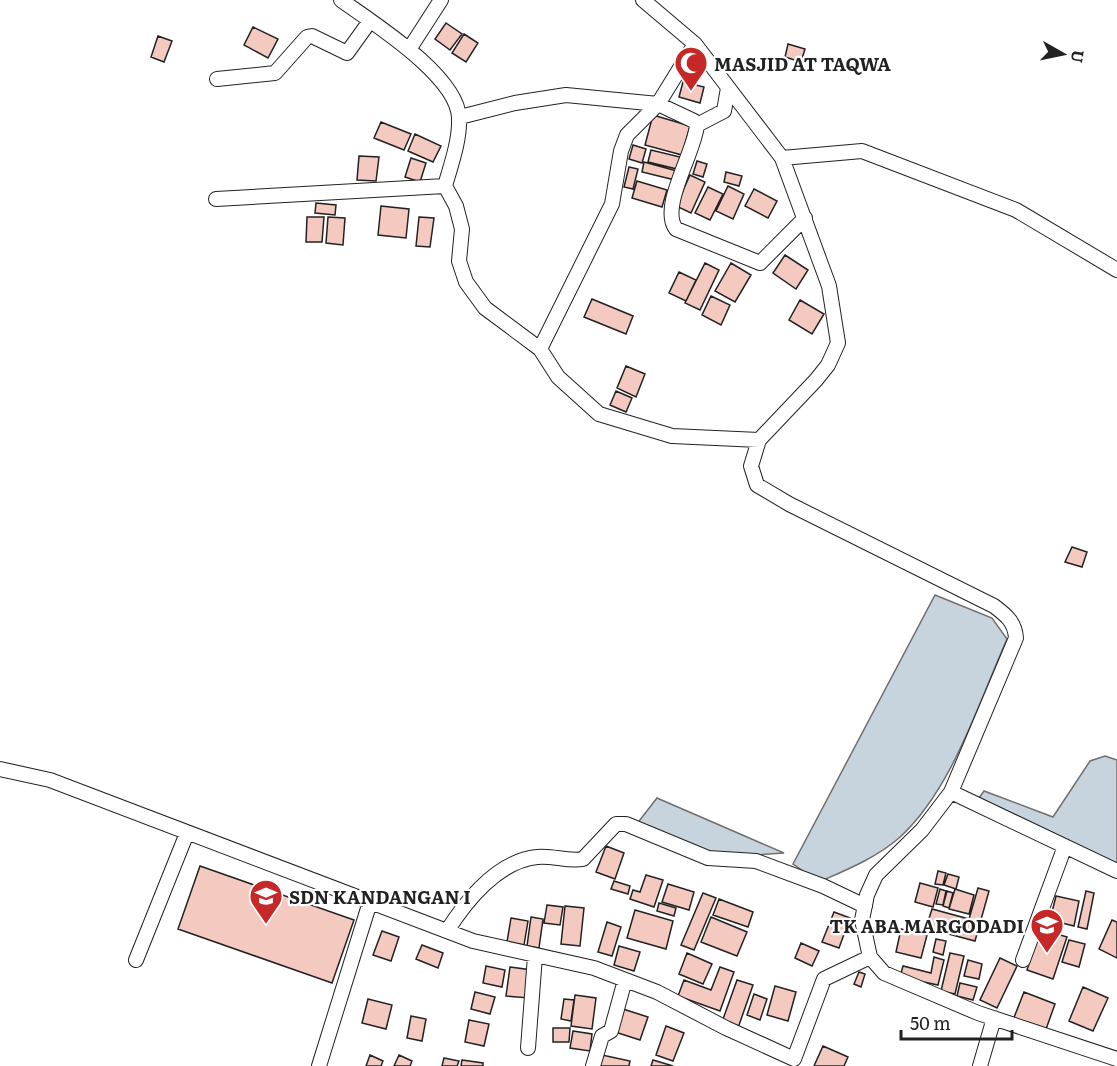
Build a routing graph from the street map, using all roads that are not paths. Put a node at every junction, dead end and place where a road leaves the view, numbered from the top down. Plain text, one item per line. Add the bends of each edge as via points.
1 (341, 0) edge
2 (441, 0) edge
3 (643, 0) edge
4 (370, 21) junction
5 (695, 44) junction
6 (410, 48) junction
7 (218, 79) dead end
8 (728, 88) junction
9 (657, 104) junction
10 (460, 117) junction
11 (697, 125) junction
12 (782, 158) junction
13 (445, 186) junction
14 (216, 200) dead end
15 (806, 218) junction
16 (1117, 270) edge
17 (540, 349) junction
18 (759, 440) junction
19 (0, 769) edge
20 (951, 792) junction
21 (187, 833) junction
22 (1065, 846) junction
23 (1117, 871) edge
24 (370, 902) junction
25 (865, 906) junction
26 (447, 931) junction
27 (535, 956) junction
28 (870, 957) junction
29 (136, 960) dead end
30 (1023, 960) dead end
31 (625, 980) junction
32 (994, 1018) junction
33 (528, 1048) dead end
34 (1117, 1059) edge
35 (792, 1062) edge
36 (319, 1066) edge
37 (593, 1066) edge
38 (980, 1066) edge

1 - 4 street
2 - 6 street
3 - 5 street
4 - 6 street
4 - 7 street via 347,53 312,36 304,38 275,73
5 - 8 street
5 - 9 street
6 - 10 street via 452,95
8 - 11 street via 724,111
8 - 12 street
9 - 10 street via 566,95
9 - 11 street
9 - 17 street via 627,135 612,204
10 - 13 street
11 - 15 street via 674,198 671,216 676,229 760,263
12 - 15 street
12 - 16 street via 862,151 1016,210
13 - 14 street
13 - 17 street via 462,229 459,261 466,282 485,308
15 - 18 street via 829,286 838,344 816,380
17 - 18 street via 558,377 599,414 672,436
18 - 20 street via 751,466 753,477 763,490 994,606 1013,623 1016,638
19 - 21 street via 32,774
20 - 22 street
20 - 25 street via 922,830 876,875
21 - 24 street
21 - 29 street
22 - 23 street
22 - 30 street
24 - 26 street
24 - 36 street
25 - 26 street via 756,861 708,858 626,824 616,824 583,859 537,857 517,863 481,887
25 - 28 street via 862,920
26 - 27 street
27 - 31 street via 594,968
27 - 33 street
28 - 32 street via 884,973
28 - 35 street via 824,979
31 - 35 street via 657,992
31 - 37 street via 611,1031 602,1036
32 - 34 street
32 - 38 street

